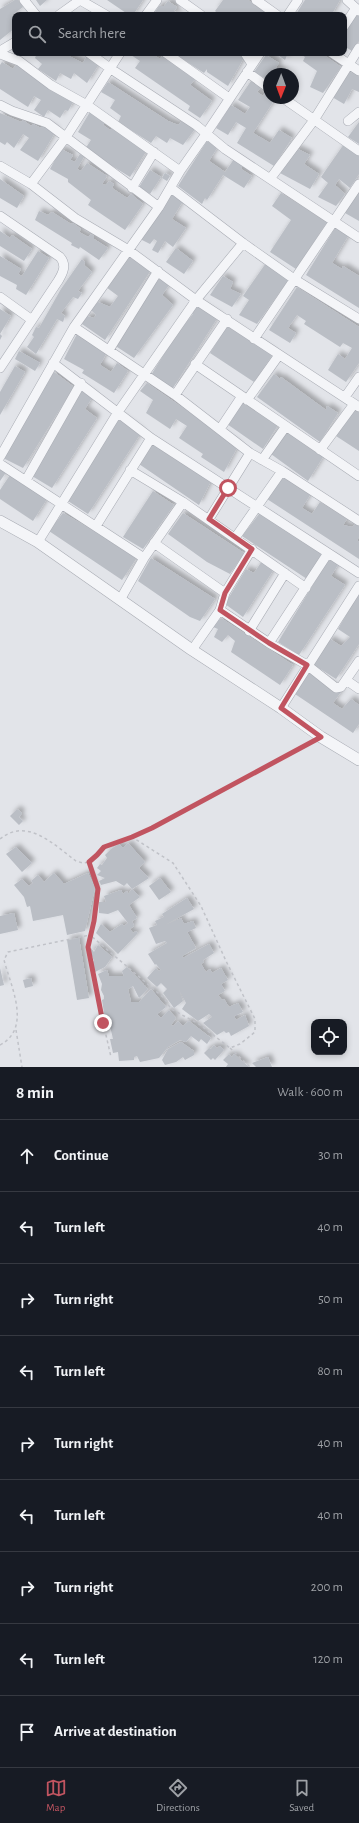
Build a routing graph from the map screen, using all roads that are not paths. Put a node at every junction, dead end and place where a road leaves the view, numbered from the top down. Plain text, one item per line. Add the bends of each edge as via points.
1 (24, 0) edge
2 (80, 0) edge
3 (157, 0) edge
4 (180, 0) edge
5 (256, 0) edge
6 (298, 0) edge
7 (347, 0) edge
8 (357, 9) edge
9 (34, 12) edge
10 (63, 12) edge
11 (101, 12) edge
12 (148, 12) edge
13 (197, 12) edge
14 (273, 12) edge
15 (290, 12) edge
16 (347, 22) edge
17 (12, 44) edge
18 (359, 48) edge
19 (0, 51) edge
20 (0, 54) edge
21 (93, 56) edge
22 (118, 56) edge
23 (170, 56) edge
24 (246, 56) edge
25 (258, 56) edge
26 (336, 56) edge
27 (348, 64) junction
28 (250, 68) junction
29 (110, 69) junction
30 (359, 71) edge
31 (263, 82) edge
32 (229, 98) junction
33 (291, 104) edge
34 (0, 105) edge
35 (87, 105) junction
36 (359, 112) edge
37 (314, 120) junction
38 (348, 121) dead end
39 (206, 134) junction
40 (66, 137) junction
41 (359, 151) edge
42 (154, 152) junction
43 (0, 166) edge
44 (180, 171) junction
45 (270, 179) junction
46 (31, 184) junction
47 (359, 184) edge
48 (132, 188) junction
49 (171, 188) junction
50 (158, 207) junction
51 (0, 216) edge
52 (334, 221) junction
53 (359, 238) edge
54 (243, 243) junction
55 (127, 249) junction
56 (158, 271) junction
57 (294, 279) junction
58 (0, 297) edge
59 (196, 300) junction
60 (227, 319) junction
61 (359, 319) edge
62 (32, 320) junction
63 (74, 327) junction
64 (254, 339) junction
65 (109, 350) junction
66 (279, 355) junction
67 (53, 363) junction
68 (195, 364) junction
69 (0, 368) edge
70 (144, 375) junction
71 (359, 377) edge
72 (81, 383) junction
73 (175, 395) junction
74 (345, 397) junction
75 (244, 398) junction
76 (357, 406) edge
77 (118, 412) junction
78 (286, 426) junction
79 (220, 429) junction
80 (151, 438) junction
81 (320, 450) junction
82 (250, 453) junction
83 (0, 457) edge
84 (262, 460) junction
85 (0, 464) edge
86 (130, 470) junction
87 (282, 471) junction
88 (359, 476) edge
89 (26, 480) junction
90 (228, 488) junction
91 (183, 502) junction
92 (62, 504) junction
93 (257, 505) junction
94 (358, 517) edge
95 (209, 519) junction
96 (0, 521) edge
97 (96, 526) junction
98 (236, 538) junction
99 (38, 542) junction
100 (154, 543) junction
101 (252, 549) junction
102 (328, 553) junction
103 (144, 558) junction
104 (285, 573) junction
105 (359, 573) edge
106 (359, 586) edge
107 (306, 588) junction
108 (225, 593) junction
109 (120, 600) junction
110 (220, 610) junction
111 (249, 631) junction
112 (269, 643) junction
113 (192, 650) junction
114 (359, 661) edge
115 (307, 665) junction
116 (346, 680) junction
117 (359, 689) edge
118 (281, 708) junction
119 (359, 760) edge

1 - 9 street
2 - 10 street
2 - 11 street
3 - 12 street
4 - 13 street
5 - 14 street
6 - 15 street
7 - 8 street
8 - 16 street
17 - 19 street
18 - 27 street
20 - 35 street via 19,61 51,85
21 - 29 street
22 - 29 street
23 - 32 street
24 - 28 street
25 - 28 street
26 - 27 street
27 - 30 street
27 - 37 street
28 - 31 street
28 - 32 street
29 - 35 street
29 - 39 street
32 - 39 street
33 - 37 street
34 - 40 street via 47,123
35 - 40 street
35 - 42 street
36 - 38 street
37 - 41 street
37 - 45 street
39 - 44 street
39 - 45 street
40 - 46 street
40 - 48 street
42 - 44 street
42 - 48 street
43 - 46 street
44 - 49 street
45 - 52 street
46 - 55 street via 75,218
47 - 52 street
48 - 50 street
49 - 50 street
49 - 54 street
50 - 55 street
51 - 62 street via 64,261 62,276
52 - 53 street
52 - 57 street
54 - 57 street
54 - 59 street
55 - 56 street
55 - 63 street
56 - 59 street
56 - 65 street
57 - 61 street
57 - 64 street
58 - 62 street
59 - 60 street
59 - 70 street
60 - 64 street
60 - 68 street
62 - 69 street
63 - 65 street
63 - 67 street
64 - 66 street
65 - 70 street
66 - 74 street
66 - 75 street
67 - 72 street
67 - 83 street
68 - 73 street
68 - 75 street
70 - 73 street
70 - 77 street
71 - 74 street
72 - 77 street
72 - 89 street
73 - 79 street
74 - 76 street
75 - 78 street
75 - 79 street
76 - 81 street
77 - 80 street
77 - 92 street
78 - 81 street
78 - 84 street
79 - 82 street
80 - 86 street
80 - 90 street
81 - 88 street
82 - 84 street
82 - 90 street
84 - 87 street
85 - 89 street
86 - 91 street
86 - 97 street
87 - 93 street
87 - 94 street
89 - 92 street
90 - 93 street
90 - 95 street
91 - 95 street
91 - 100 street
92 - 97 street
92 - 99 street
93 - 98 street
93 - 102 street
95 - 98 street
96 - 99 street
97 - 103 street
98 - 101 street
99 - 109 street
100 - 103 street
100 - 108 street
101 - 104 street
101 - 108 street
102 - 105 street
102 - 107 street
103 - 109 street
104 - 107 street
104 - 111 street
106 - 115 street
107 - 112 street
108 - 110 street
109 - 113 street
110 - 111 street
110 - 113 street
111 - 112 street
112 - 115 street
113 - 118 street
114 - 116 street
115 - 116 street via 336,688 341,688
115 - 118 street
116 - 117 street
118 - 119 street

